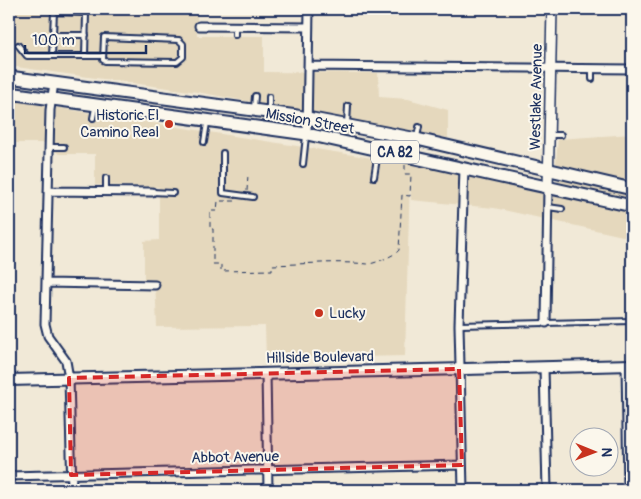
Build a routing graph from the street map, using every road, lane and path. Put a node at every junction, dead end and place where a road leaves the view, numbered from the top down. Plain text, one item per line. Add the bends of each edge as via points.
1 (309, 9) edge
2 (552, 9) edge
3 (199, 26) dead end
4 (235, 27) junction
5 (308, 27) junction
6 (53, 35) junction
7 (86, 35) junction
8 (235, 35) dead end
9 (18, 45) dead end
10 (52, 56) junction
11 (85, 56) junction
12 (103, 56) junction
13 (308, 66) junction
14 (551, 68) junction
15 (592, 68) junction
16 (632, 69) edge
17 (9, 77) edge
18 (592, 80) dead end
19 (54, 83) junction
20 (9, 93) edge
21 (255, 96) dead end
22 (270, 97) dead end
23 (52, 99) junction
24 (96, 105) junction
25 (348, 106) dead end
26 (254, 110) junction
27 (269, 112) junction
28 (92, 118) dead end
29 (307, 119) junction
30 (208, 120) junction
31 (346, 126) junction
32 (419, 127) dead end
33 (307, 134) junction
34 (550, 135) junction
35 (561, 135) dead end
36 (417, 139) junction
37 (204, 142) dead end
38 (49, 146) junction
39 (64, 147) dead end
40 (379, 148) junction
41 (223, 153) dead end
42 (406, 154) junction
43 (303, 164) dead end
44 (464, 168) junction
45 (549, 170) junction
46 (248, 174) dead end
47 (374, 177) dead end
48 (106, 178) dead end
49 (548, 187) junction
50 (632, 189) edge
51 (48, 191) junction
52 (106, 192) junction
53 (152, 192) joint
54 (173, 193) dead end
55 (247, 197) junction
56 (252, 197) dead end
57 (632, 206) edge
58 (548, 208) junction
59 (562, 209) dead end
60 (46, 284) junction
61 (155, 285) dead end
62 (632, 321) edge
63 (546, 323) junction
64 (459, 325) junction
65 (629, 365) edge
66 (544, 367) junction
67 (459, 369) junction
68 (264, 370) junction
69 (69, 378) junction
70 (9, 380) edge
71 (462, 465) junction
72 (268, 470) junction
73 (72, 475) junction
74 (9, 476) edge
75 (72, 490) edge
76 (268, 490) edge
77 (463, 490) edge
78 (547, 490) edge
79 (628, 490) edge

1 - 5 street
2 - 14 street, Westlake Avenue
3 - 4 street
4 - 5 street via 255,30
4 - 8 lane
5 - 13 street
6 - 7 lane
6 - 7 lane via 54,12 86,13
6 - 10 lane
7 - 11 lane
9 - 10 lane via 27,56
10 - 11 lane
11 - 12 lane
12 - 12 lane via 104,37 179,40 183,44 183,57 177,62 108,62 103,60
13 - 14 street
13 - 29 street
14 - 15 street
14 - 34 street, Westlake Avenue
15 - 16 street
15 - 18 lane
17 - 19 main road, Mission Street / CA 82
19 - 23 street
19 - 26 main road, Mission Street / CA 82
20 - 23 main road, Mission Street / CA 82
21 - 26 lane
22 - 27 lane
23 - 24 main road, Mission Street / CA 82
23 - 38 street via 47,122
24 - 28 lane
24 - 30 main road, Mission Street / CA 82
25 - 31 lane
26 - 27 main road, Mission Street / CA 82
27 - 29 main road, Mission Street / CA 82
29 - 31 main road, Mission Street / CA 82
29 - 33 street
30 - 33 main road, Mission Street / CA 82
30 - 37 lane
31 - 36 main road, Mission Street / CA 82
32 - 36 lane
33 - 40 main road, Mission Street / CA 82
33 - 43 lane
34 - 35 lane
34 - 45 street, Westlake Avenue
36 - 45 main road, Mission Street / CA 82
38 - 39 lane
38 - 51 street
40 - 42 main road, Mission Street / CA 82
40 - 47 lane
41 - 55 lane via 222,192 227,196
42 - 44 main road, Mission Street / CA 82
42 - 55 path via 405,174 411,174 410,196 402,196 399,250 369,264 272,265 272,270 221,271 221,264 213,264 210,211 217,211 218,201 246,201
44 - 49 main road, Mission Street / CA 82
44 - 64 street
45 - 49 street, Westlake Avenue
45 - 50 main road, Mission Street / CA 82
46 - 55 path
48 - 52 lane
49 - 57 main road, Mission Street / CA 82
49 - 58 street
51 - 52 street
51 - 60 street
52 - 53 street
53 - 54 lane
55 - 56 lane
58 - 59 lane
58 - 63 street
60 - 61 street
60 - 69 street via 45,324 53,348 66,361
62 - 63 lane
63 - 64 lane
64 - 67 street
65 - 66 main road, Hillside Boulevard
65 - 79 street
66 - 67 main road, Hillside Boulevard
66 - 78 street
67 - 68 main road, Hillside Boulevard
67 - 71 street
68 - 69 main road, Hillside Boulevard
68 - 72 street
69 - 70 main road, Hillside Boulevard
69 - 73 street
71 - 72 street, Abbot Avenue
71 - 77 street
72 - 73 street, Abbot Avenue
72 - 76 street
73 - 74 street, Abbot Avenue
73 - 75 street

